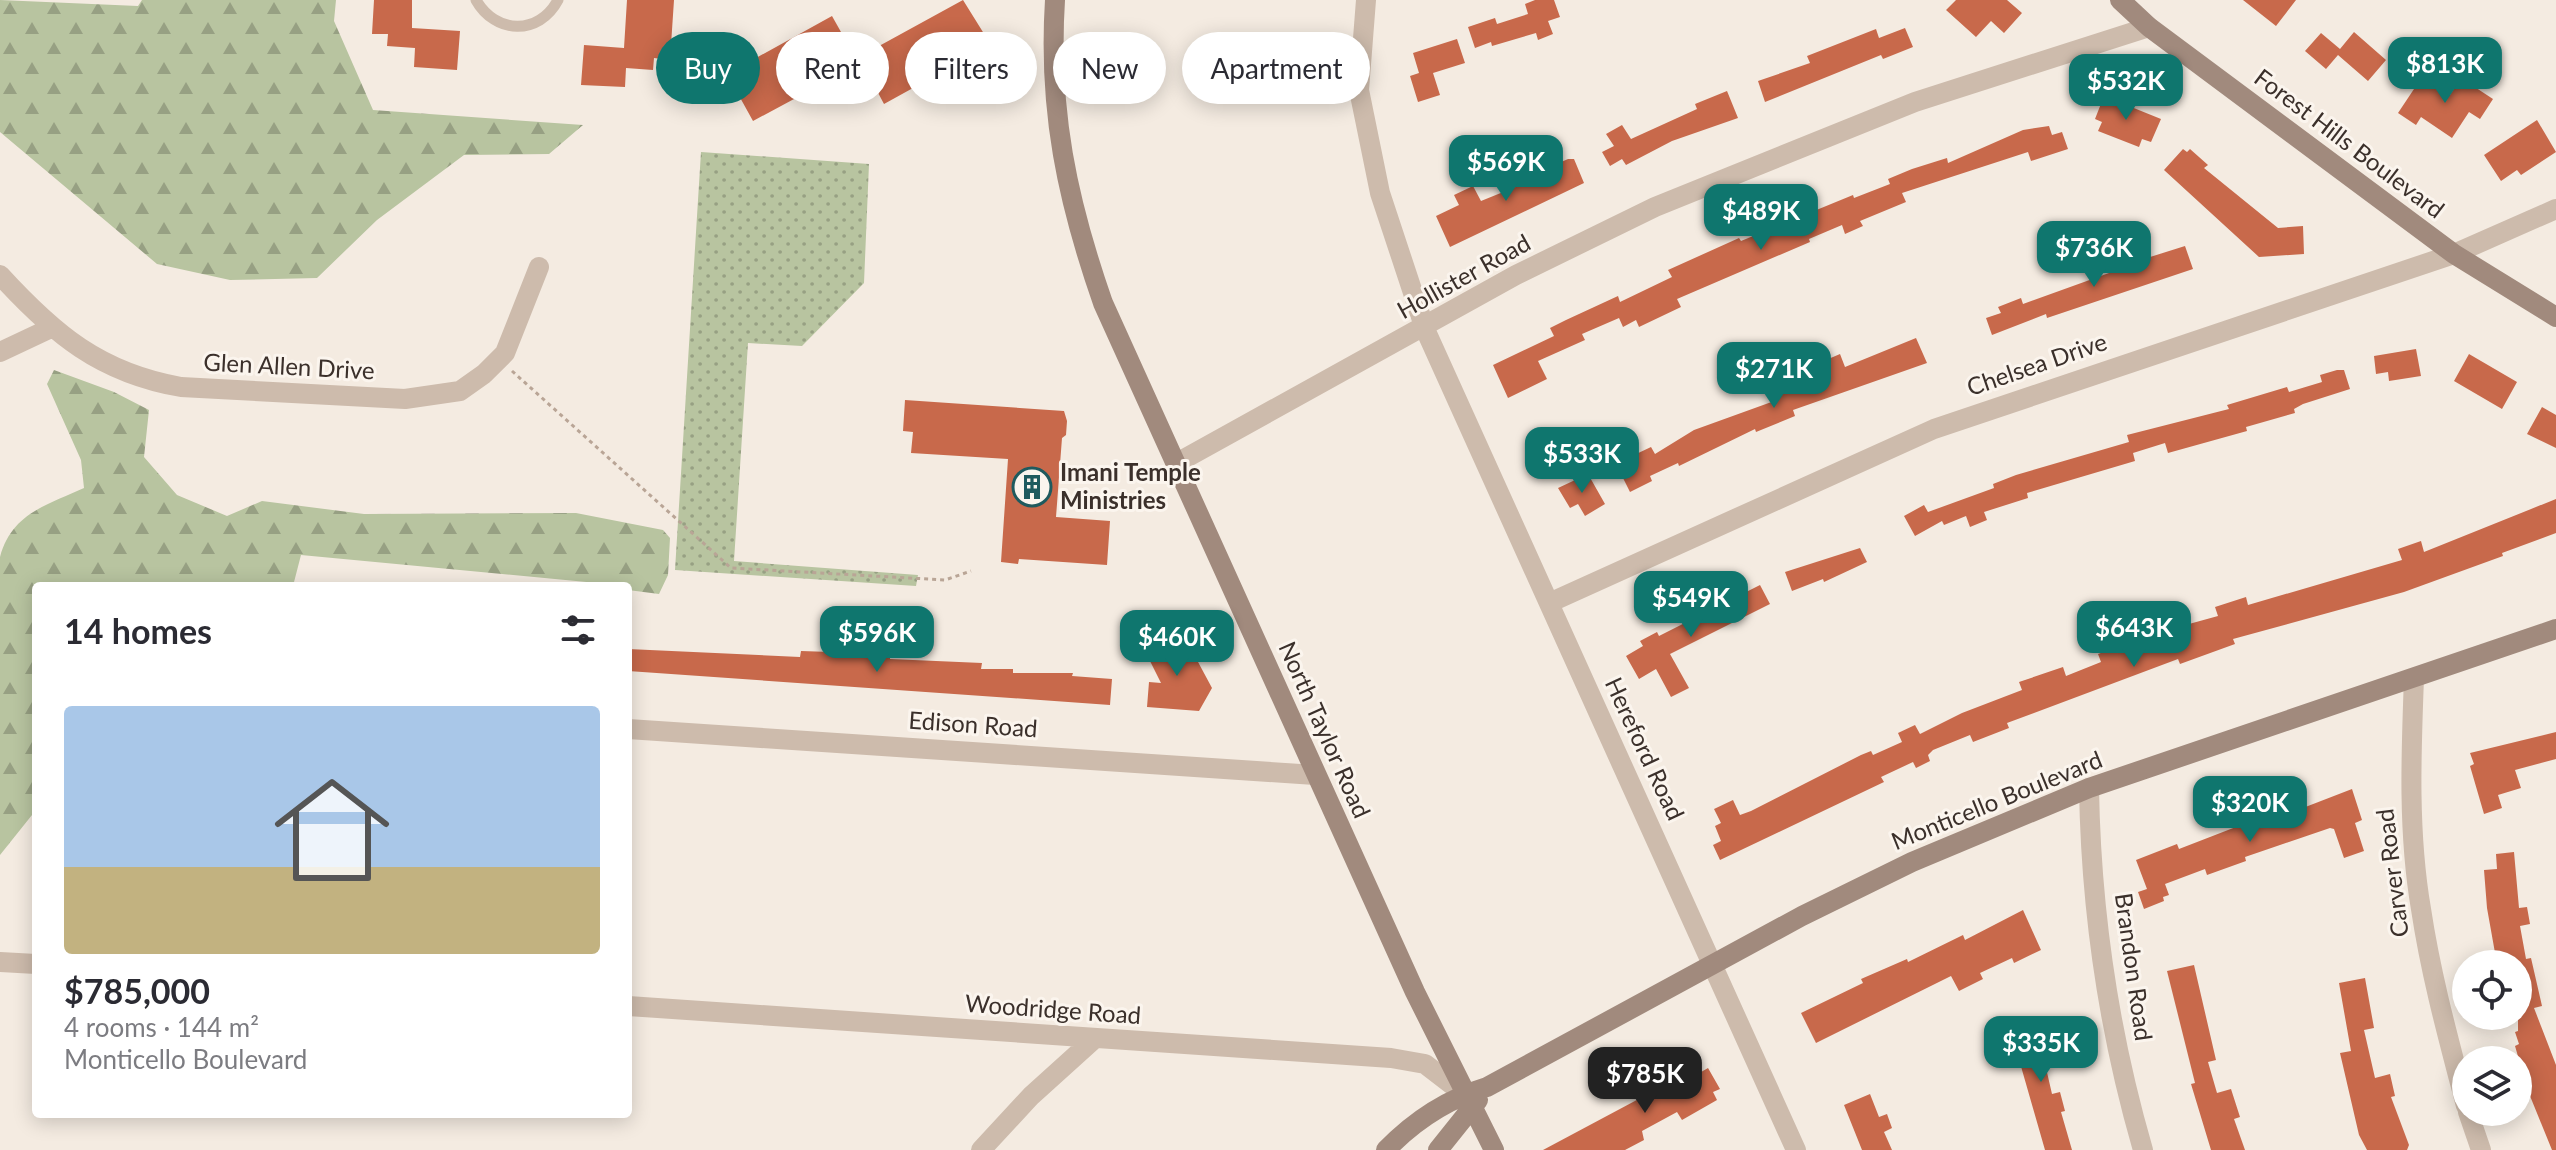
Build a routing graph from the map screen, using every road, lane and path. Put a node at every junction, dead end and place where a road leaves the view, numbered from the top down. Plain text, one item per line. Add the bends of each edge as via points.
1 (476, 0) edge
2 (558, 0) edge
3 (1055, 0) edge
4 (1366, 0) edge
5 (2120, 0) edge
6 (2149, 27) junction
7 (2556, 209) edge
8 (2454, 254) junction
9 (539, 267) dead end
10 (0, 275) edge
11 (2556, 317) edge
12 (51, 328) junction
13 (1425, 329) junction
14 (0, 352) edge
15 (500, 359) junction
16 (1175, 464) junction
17 (971, 571) dead end
18 (1549, 603) junction
19 (2556, 629) edge
20 (2414, 678) junction
21 (632, 729) edge
22 (1315, 775) junction
23 (2089, 788) junction
24 (0, 962) edge
25 (32, 964) edge
26 (1712, 966) junction
27 (632, 1006) edge
28 (1093, 1040) junction
29 (2452, 1052) edge
30 (1468, 1101) junction
31 (2473, 1126) edge
32 (981, 1150) edge
33 (1386, 1150) edge
34 (1438, 1150) edge
35 (1494, 1150) edge
36 (1796, 1150) edge
37 (2143, 1150) edge
38 (2481, 1150) edge

1 - 2 lane via 494,21 523,27 549,14
3 - 16 street, North Taylor Road via 1058,136 1078,231 1103,303
4 - 13 street, Hereford Road via 1359,90 1380,193
5 - 6 street, Forest Hills Boulevard
6 - 8 street, Forest Hills Boulevard
6 - 13 street, Hollister Road via 1915,102 1655,207 1516,275
7 - 8 street, Chelsea Drive
8 - 11 street, Forest Hills Boulevard
8 - 18 street, Chelsea Drive via 1934,429
9 - 15 street, Glen Allen Drive
10 - 12 street, Glen Allen Drive
12 - 14 street
12 - 15 street, Glen Allen Drive via 115,369 181,387 405,399 460,391
13 - 16 street, Hollister Road
13 - 18 street, Hereford Road
15 - 17 path via 731,568 945,580
16 - 22 street, North Taylor Road
18 - 26 street, Hereford Road
19 - 20 street, Monticello Boulevard
20 - 23 street, Monticello Boulevard
20 - 29 street, Carver Road via 2410,792 2420,908
21 - 22 street, Edison Road
22 - 30 street, North Taylor Road
23 - 26 street, Monticello Boulevard via 1912,862
23 - 37 street, Brandon Road via 2099,937
24 - 25 street
26 - 30 street, Monticello Boulevard
26 - 36 street, Hereford Road
27 - 28 street, Woodridge Road
28 - 30 street, Woodridge Road via 1391,1058 1425,1064
28 - 32 street
30 - 33 street, Monticello Boulevard via 1410,1125
30 - 34 street
30 - 35 street, North Taylor Road
31 - 38 street

